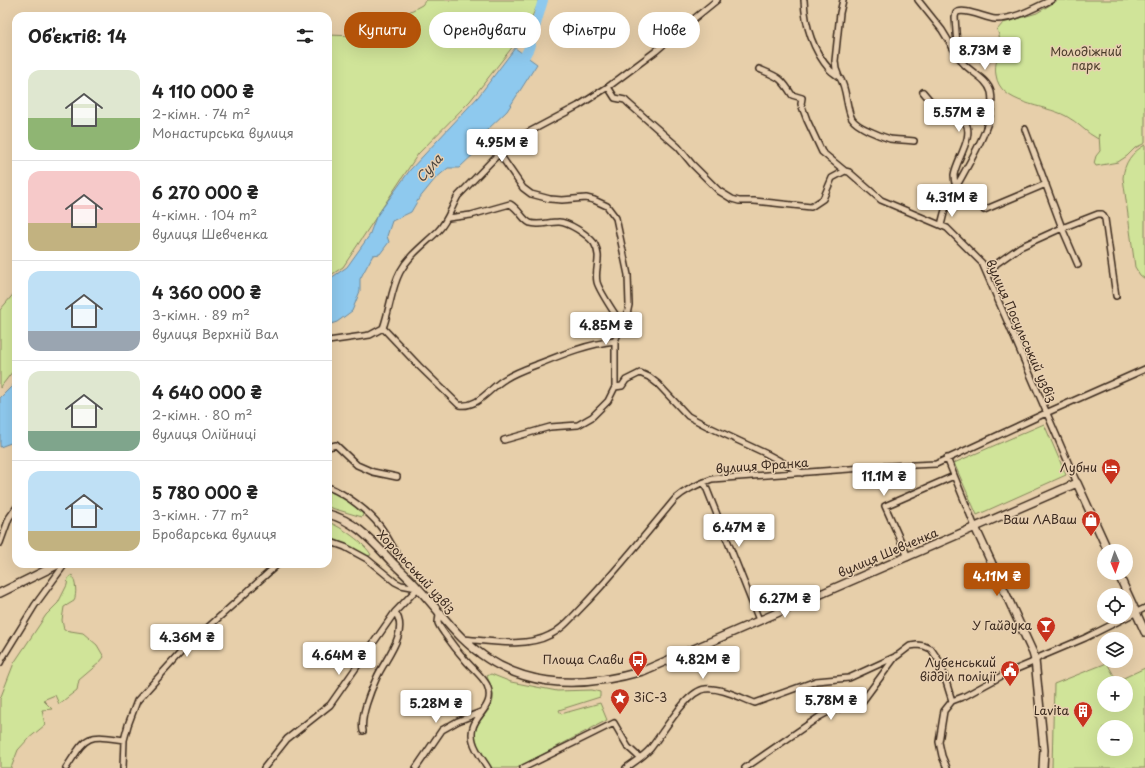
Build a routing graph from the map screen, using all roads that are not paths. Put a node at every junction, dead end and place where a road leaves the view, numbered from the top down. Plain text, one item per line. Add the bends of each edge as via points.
1 (717, 0) edge
2 (804, 0) edge
3 (843, 0) edge
4 (918, 0) edge
5 (1051, 0) edge
6 (961, 61) junction
7 (759, 69) dead end
8 (840, 78) junction
9 (608, 87) junction
10 (923, 92) dead end
11 (1025, 129) dead end
12 (914, 141) dead end
13 (499, 153) junction
14 (845, 171) junction
15 (1046, 184) junction
16 (956, 187) junction
17 (984, 210) dead end
18 (448, 218) junction
19 (941, 225) junction
20 (1062, 228) junction
21 (1078, 265) dead end
22 (988, 276) junction
23 (1116, 296) dead end
24 (622, 325) junction
25 (383, 328) junction
26 (332, 340) edge
27 (615, 340) junction
28 (1145, 368) edge
29 (615, 388) junction
30 (1046, 413) junction
31 (504, 440) dead end
32 (332, 446) edge
33 (947, 458) junction
34 (802, 473) junction
35 (954, 476) junction
36 (397, 477) dead end
37 (704, 482) junction
38 (1076, 483) junction
39 (332, 488) edge
40 (12, 514) edge
41 (332, 516) edge
42 (975, 527) junction
43 (332, 542) edge
44 (0, 543) edge
45 (1105, 544) edge
46 (398, 556) dead end
47 (908, 557) junction
48 (51, 568) edge
49 (62, 568) edge
50 (274, 568) edge
51 (1121, 580) edge
52 (418, 588) junction
53 (0, 593) edge
54 (1145, 608) edge
55 (395, 612) junction
56 (1136, 612) junction
57 (439, 613) junction
58 (759, 620) junction
59 (1145, 632) edge
60 (463, 639) junction
61 (897, 656) junction
62 (1035, 660) junction
63 (0, 663) edge
64 (952, 701) junction
65 (481, 712) junction
66 (363, 731) dead end
67 (124, 740) junction
68 (640, 758) junction
69 (756, 762) junction
70 (66, 768) edge
71 (123, 768) edge
72 (264, 768) edge
73 (416, 768) edge
74 (488, 768) edge
75 (523, 768) edge
76 (626, 768) edge
77 (745, 768) edge
78 (756, 768) edge
79 (947, 768) edge
80 (1043, 768) edge

1 - 9 street
2 - 8 street via 804,12 815,48 830,70
3 - 8 street via 835,61
4 - 6 street via 942,30
5 - 6 street via 1003,19 957,12 955,17
6 - 16 street via 988,84 991,93 991,112 985,132
7 - 14 street, вулиця Посульський узвіз via 777,76 792,95 802,98 801,104 822,152
8 - 12 street via 852,119 861,126 890,139
9 - 13 street via 510,142
9 - 14 street via 616,98 625,100 678,147 719,191 739,201 811,207 823,199 832,178
10 - 16 street via 935,106 965,122 968,130 954,175
11 - 15 street
13 - 18 street via 458,196
13 - 24 street via 523,188 531,194 562,200 586,198 601,202 612,212 616,218 628,275 629,305
14 - 19 street, вулиця Посульський узвіз via 881,200
15 - 17 street
15 - 20 street
16 - 19 street
18 - 24 street via 471,216 510,204 532,224 564,222 580,231 594,244 599,260 596,275 598,285
18 - 25 street via 403,267 392,292
19 - 22 street, вулиця Посульський узвіз via 959,238 982,262
20 - 21 street
20 - 22 street via 1020,247 1003,258
20 - 23 street via 1102,214
22 - 30 street, вулиця Посульський узвіз
24 - 27 street
25 - 26 street via 370,334
25 - 27 street via 459,405 464,406 474,403 513,374 573,350
27 - 29 street
28 - 30 street, вулиця Франка
29 - 31 street via 608,401 592,417 578,425 550,426
29 - 34 street via 640,373 649,377 688,416
30 - 33 street, вулиця Франка
30 - 38 street, вулиця Посульський узвіз
32 - 36 street via 340,448 357,465 373,472
33 - 34 street, вулиця Франка via 936,464
33 - 35 street
34 - 37 street, вулиця Франка via 712,479
35 - 42 street
35 - 47 street via 885,506
37 - 58 street
37 - 60 street, вулиця Франка via 686,489 675,499 600,588 565,624 550,635 534,640 512,642
38 - 42 main road, вулиця Шевченка
38 - 45 main road
39 - 46 street via 367,513 380,526
40 - 44 street
41 - 52 main road, Хорольський узвіз via 364,533
42 - 47 main road, вулиця Шевченка
42 - 62 main road
43 - 52 street via 367,559 395,582
47 - 58 main road, вулиця Шевченка
48 - 53 main road
49 - 63 street via 34,605
50 - 67 street via 184,649 156,679 137,701
51 - 56 main road
52 - 55 street
52 - 57 main road, Хорольський узвіз
54 - 56 street
55 - 66 street via 400,626 395,644 377,677 363,717
55 - 72 street via 330,705 287,739
56 - 59 main road
56 - 62 street
57 - 60 main road, Хорольський узвіз
57 - 65 street via 438,623 486,684 489,700 487,707
58 - 60 main road, вулиця Шевченка via 643,671 620,678 587,682 541,681 515,673 484,656
61 - 64 street via 914,645 931,649 940,662
61 - 68 street via 849,678 816,681 754,704 716,689 704,688 694,694
61 - 69 street via 862,702 830,711 819,717
62 - 64 street
62 - 80 main road via 1044,750
64 - 79 street via 944,711 940,742
65 - 73 street via 442,730
65 - 74 street via 474,723 472,734 473,741
67 - 70 street via 90,738 82,744
67 - 71 street
68 - 75 street via 628,747 614,723
68 - 76 street
69 - 77 street
69 - 78 street

